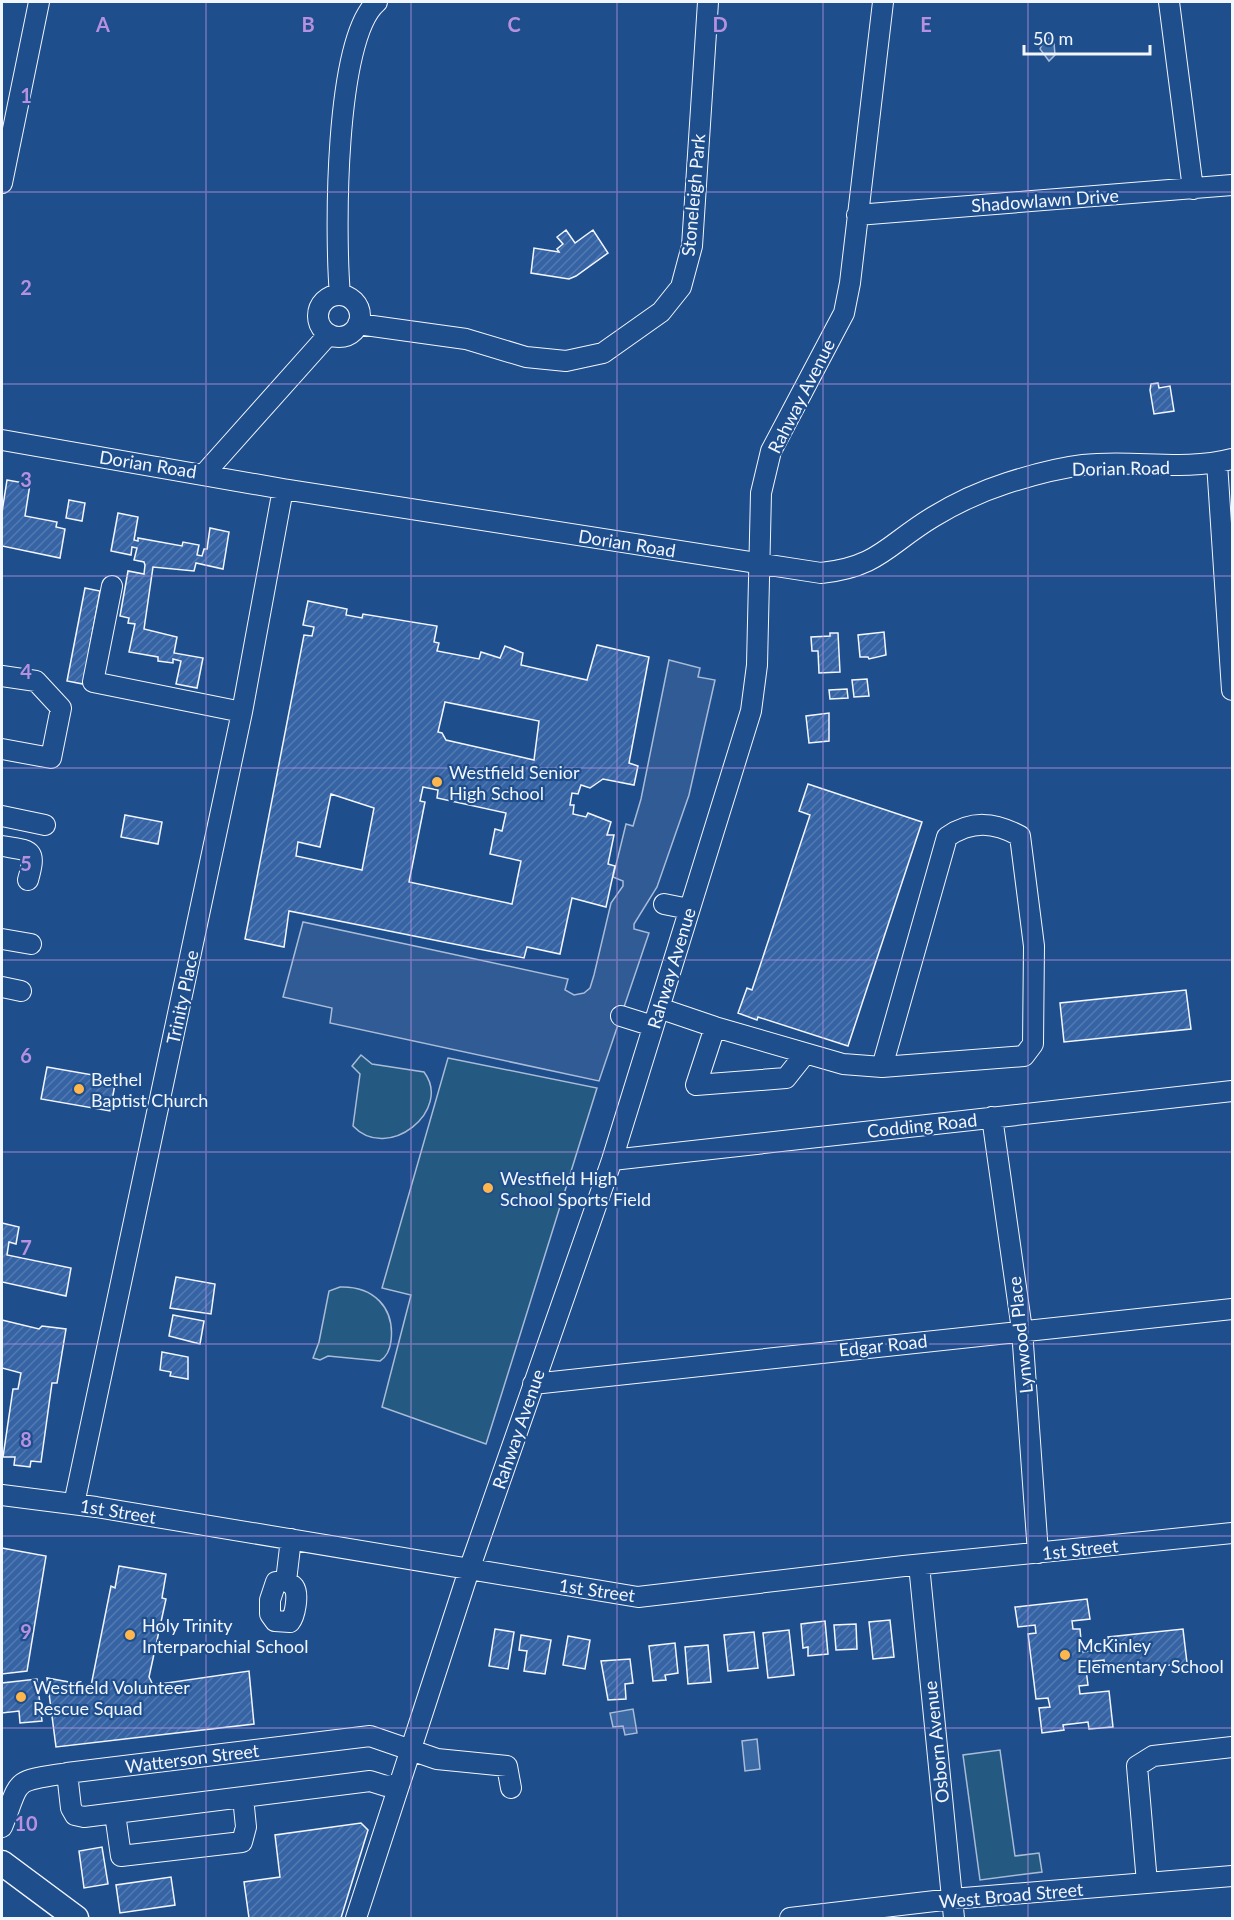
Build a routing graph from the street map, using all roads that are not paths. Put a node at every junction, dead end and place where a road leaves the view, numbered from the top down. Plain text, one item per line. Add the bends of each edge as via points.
1 (39, 2) edge
2 (377, 2) edge
3 (708, 2) edge
4 (883, 2) edge
5 (1169, 2) edge
6 (2, 183) edge
7 (1233, 185) edge
8 (1193, 189) junction
9 (857, 215) junction
10 (340, 295) junction
11 (358, 324) junction
12 (329, 334) junction
13 (2, 440) edge
14 (1225, 461) edge
15 (205, 474) junction
16 (283, 489) junction
17 (759, 564) junction
18 (112, 586) dead end
19 (2, 676) edge
20 (1233, 690) edge
21 (242, 712) junction
22 (2, 749) edge
23 (2, 816) edge
24 (45, 825) dead end
25 (2, 846) edge
26 (28, 880) dead end
27 (664, 903) dead end
28 (689, 909) junction
29 (2, 939) edge
30 (32, 944) dead end
31 (621, 1016) dead end
32 (656, 1017) junction
33 (715, 1028) junction
34 (805, 1054) junction
35 (882, 1067) junction
36 (1233, 1091) edge
37 (992, 1118) junction
38 (612, 1160) junction
39 (1233, 1309) edge
40 (1022, 1330) junction
41 (533, 1384) junction
42 (2, 1495) edge
43 (74, 1504) junction
44 (1233, 1533) edge
45 (291, 1539) junction
46 (1038, 1553) junction
47 (919, 1564) junction
48 (470, 1567) junction
49 (285, 1581) dead end
50 (1233, 1747) edge
51 (410, 1752) junction
52 (67, 1773) junction
53 (399, 1784) junction
54 (511, 1788) dead end
55 (243, 1797) junction
56 (116, 1814) junction
57 (2, 1827) edge
58 (2, 1863) edge
59 (1233, 1876) edge
60 (2, 1880) edge
61 (1147, 1884) junction
62 (39, 1894) junction
63 (953, 1909) edge
64 (67, 1916) edge
65 (356, 1918) edge
66 (790, 1918) edge

1 - 6 street
2 - 10 street via 368,9 356,42 340,115 336,252
3 - 11 street, Stoneleigh Park via 692,246 681,287 661,312 603,353 566,361 526,357 466,339
4 - 9 street, Rahway Avenue
5 - 8 street
7 - 8 street, Shadowlawn Drive
8 - 9 street, Shadowlawn Drive
9 - 17 street, Rahway Avenue via 844,313 771,451 761,493
10 - 11 street via 357,305
10 - 12 street via 327,299 319,310 320,324
11 - 12 street via 349,334
12 - 15 street
13 - 15 street, Dorian Road
14 - 17 street, Dorian Road via 1187,467 1084,465 1041,474 972,496 932,517 874,559 849,570 821,573
14 - 20 street
15 - 16 street, Dorian Road
16 - 17 street, Dorian Road
16 - 21 street, Trinity Place
17 - 28 street, Rahway Avenue via 757,665 751,711
18 - 21 street via 93,682
19 - 22 street via 36,681 61,708 51,758
21 - 43 street, Trinity Place
23 - 24 street
25 - 26 street via 27,850 32,855
27 - 28 street
28 - 32 street, Rahway Avenue
29 - 30 street
31 - 32 street
32 - 33 street
32 - 38 street, Rahway Avenue
33 - 34 street
33 - 34 street via 696,1085 786,1078
34 - 35 street via 843,1065
35 - 35 street via 1024,1056 1033,1044 1034,946 1020,836 998,825 962,827 947,837
36 - 37 street, Codding Road
37 - 38 street, Codding Road
37 - 40 street, Lynwood Place
38 - 41 street, Rahway Avenue
39 - 40 street, Edgar Road
40 - 41 street, Edgar Road
40 - 46 street, Lynwood Place
41 - 48 street, Rahway Avenue
42 - 43 street, 1st Street
43 - 45 street, 1st Street
44 - 46 street, 1st Street
45 - 48 street, 1st Street
45 - 49 street
46 - 47 street, 1st Street
47 - 48 street, 1st Street via 638,1597 511,1578
47 - 63 street, Osborn Avenue
48 - 51 street, Rahway Avenue
50 - 61 street via 1153,1756 1137,1766
51 - 52 street, Watterson Street via 370,1736
51 - 53 street, Rahway Avenue
51 - 54 street, Watterson Street via 437,1759 507,1766
52 - 56 street via 70,1808 75,1815
52 - 57 street, Watterson Street via 23,1781 13,1792
53 - 55 street via 386,1786 370,1781
53 - 65 street, Rahway Avenue
55 - 56 street
55 - 56 street via 246,1827 242,1842 122,1856
58 - 62 main road
59 - 61 street, West Broad Street
60 - 62 main road
61 - 63 street, West Broad Street
62 - 64 main road
63 - 66 street, West Broad Street

